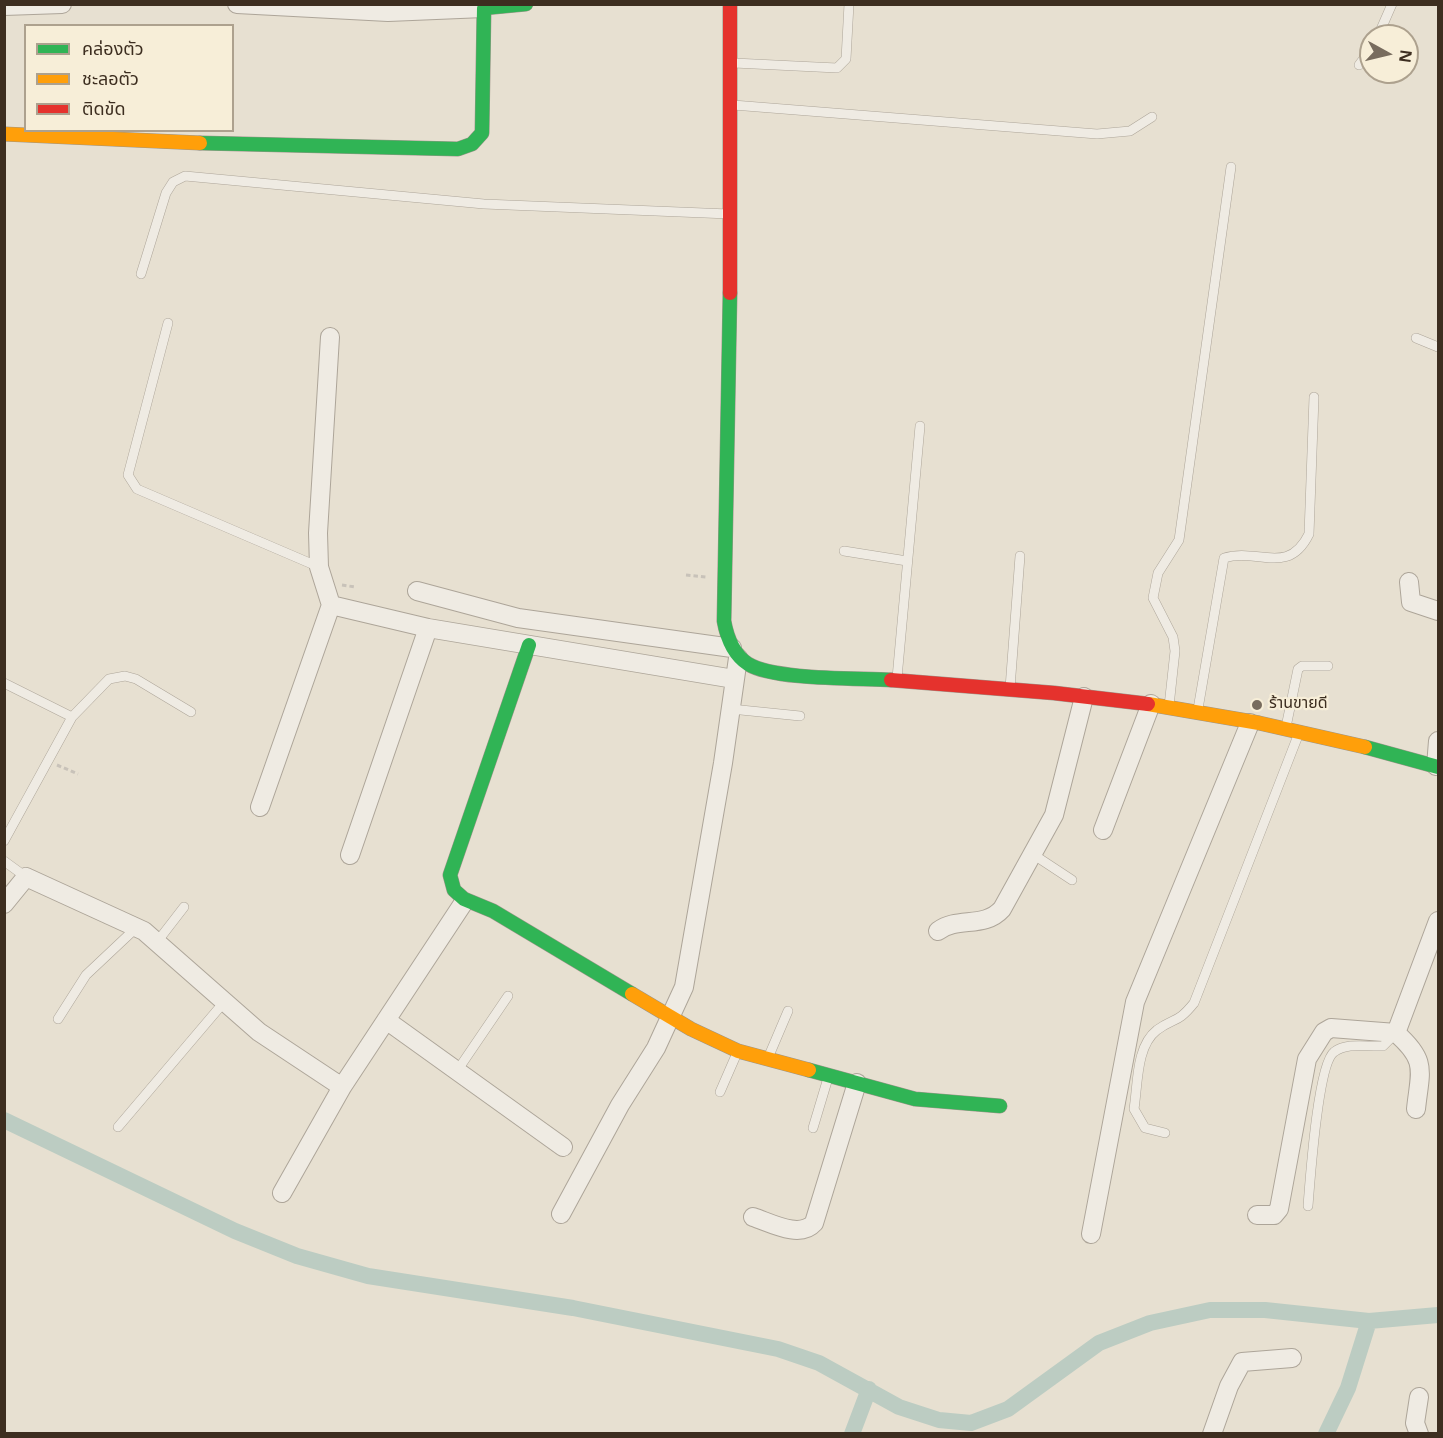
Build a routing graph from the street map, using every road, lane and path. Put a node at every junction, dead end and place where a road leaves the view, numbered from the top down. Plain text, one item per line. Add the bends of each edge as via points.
1 (62, 4) edge
2 (237, 4) edge
3 (526, 4) edge
4 (730, 4) edge
5 (849, 4) edge
6 (1392, 4) edge
7 (4, 6) edge
8 (484, 8) junction
9 (1383, 24) edge
10 (730, 63) junction
11 (731, 105) junction
12 (1152, 117) dead end
13 (4, 134) edge
14 (1231, 167) dead end
15 (732, 214) junction
16 (141, 274) dead end
17 (168, 323) dead end
18 (330, 337) dead end
19 (1416, 338) dead end
20 (1438, 347) edge
21 (1314, 397) dead end
22 (920, 426) dead end
23 (844, 551) dead end
24 (1020, 556) dead end
25 (907, 561) junction
26 (319, 567) junction
27 (1409, 582) dead end
28 (417, 591) dead end
29 (331, 605) junction
30 (1438, 611) edge
31 (428, 628) junction
32 (529, 645) junction
33 (735, 653) junction
34 (1328, 666) dead end
35 (734, 679) junction
36 (897, 681) junction
37 (4, 683) edge
38 (1010, 690) junction
39 (1084, 697) junction
40 (1160, 706) junction
41 (730, 709) junction
42 (191, 712) dead end
43 (1197, 712) junction
44 (800, 716) dead end
45 (72, 717) junction
46 (1250, 723) junction
47 (1292, 731) junction
48 (1438, 741) edge
49 (49, 762) junction
50 (1437, 767) edge
51 (78, 774) dead end
52 (260, 807) dead end
53 (1103, 830) dead end
54 (4, 841) edge
55 (1031, 853) junction
56 (350, 855) dead end
57 (4, 861) edge
58 (26, 877) junction
59 (1072, 880) dead end
60 (465, 902) junction
61 (4, 903) edge
62 (184, 907) dead end
63 (1438, 921) edge
64 (137, 927) junction
65 (938, 931) dead end
66 (157, 942) junction
67 (508, 996) dead end
68 (225, 1001) junction
69 (788, 1011) dead end
70 (672, 1017) junction
71 (58, 1019) dead end
72 (386, 1020) junction
73 (1396, 1033) junction
74 (738, 1051) junction
75 (767, 1060) junction
76 (457, 1071) junction
77 (829, 1075) junction
78 (857, 1083) junction
79 (342, 1087) junction
80 (720, 1092) dead end
81 (1000, 1106) dead end
82 (1416, 1110) dead end
83 (118, 1127) dead end
84 (813, 1128) dead end
85 (1165, 1133) dead end
86 (563, 1148) dead end
87 (282, 1193) dead end
88 (1308, 1206) dead end
89 (561, 1214) dead end
90 (1257, 1215) dead end
91 (753, 1217) dead end
92 (1091, 1234) dead end
93 (1292, 1358) dead end
94 (1419, 1397) dead end
95 (1212, 1434) edge
96 (1419, 1434) edge

1 - 7 street
2 - 8 street via 388,12
3 - 8 street
4 - 10 street
5 - 10 lane via 846,59 837,68
6 - 9 lane
8 - 13 street via 482,133 472,144 458,149 185,143
10 - 11 street
11 - 12 lane via 1097,134 1130,131
11 - 15 street
14 - 40 lane via 1179,540 1158,573 1153,598 1173,637 1175,651
15 - 16 lane via 484,204 185,176 173,182 166,194
15 - 33 street via 723,579 724,621
17 - 26 lane via 128,475 130,482 137,489
18 - 26 street
19 - 20 lane
21 - 43 lane via 1309,534 1290,557 1224,558
22 - 25 lane
23 - 25 lane
24 - 38 lane
25 - 36 lane
26 - 29 street
27 - 30 street via 1412,602
28 - 33 street via 518,618
29 - 31 street
29 - 52 street
31 - 32 street
31 - 56 street
32 - 35 street
32 - 60 street via 450,875 450,886
33 - 35 street
33 - 36 street via 749,666 766,672
34 - 47 lane via 1298,669
35 - 41 street
36 - 38 street
37 - 45 lane
38 - 39 street
39 - 40 street
39 - 55 street via 1054,815
40 - 43 street
40 - 53 street
41 - 44 lane
41 - 70 street via 694,936 684,987
42 - 45 lane via 125,676 109,679
43 - 46 street
45 - 49 lane
46 - 47 street
46 - 92 street via 1136,1002
47 - 50 street
47 - 85 lane via 1194,1003 1181,1020 1158,1029 1144,1042 1134,1109 1145,1128
48 - 50 street
49 - 51 path
49 - 54 lane
55 - 59 lane
55 - 65 street via 997,914 981,922 947,924
57 - 58 lane
58 - 61 street
58 - 64 street
60 - 70 street via 493,911
60 - 72 street
62 - 66 lane
63 - 73 street
64 - 66 street
64 - 71 lane via 86,975
66 - 68 street
67 - 76 lane
68 - 79 street via 259,1032
68 - 83 lane
69 - 75 lane
70 - 74 street
70 - 89 street
72 - 76 street
72 - 79 street
73 - 82 street via 1413,1048 1420,1066
73 - 88 lane via 1383,1046 1344,1047 1327,1061
73 - 90 street via 1330,1028 1324,1032 1307,1059 1279,1209 1274,1215
74 - 75 street
74 - 80 lane
75 - 77 street
76 - 86 street
77 - 78 street
77 - 84 lane
78 - 81 street via 915,1099
78 - 91 street via 814,1223 800,1232
79 - 87 street
93 - 95 street via 1242,1362
94 - 96 street via 1415,1423

